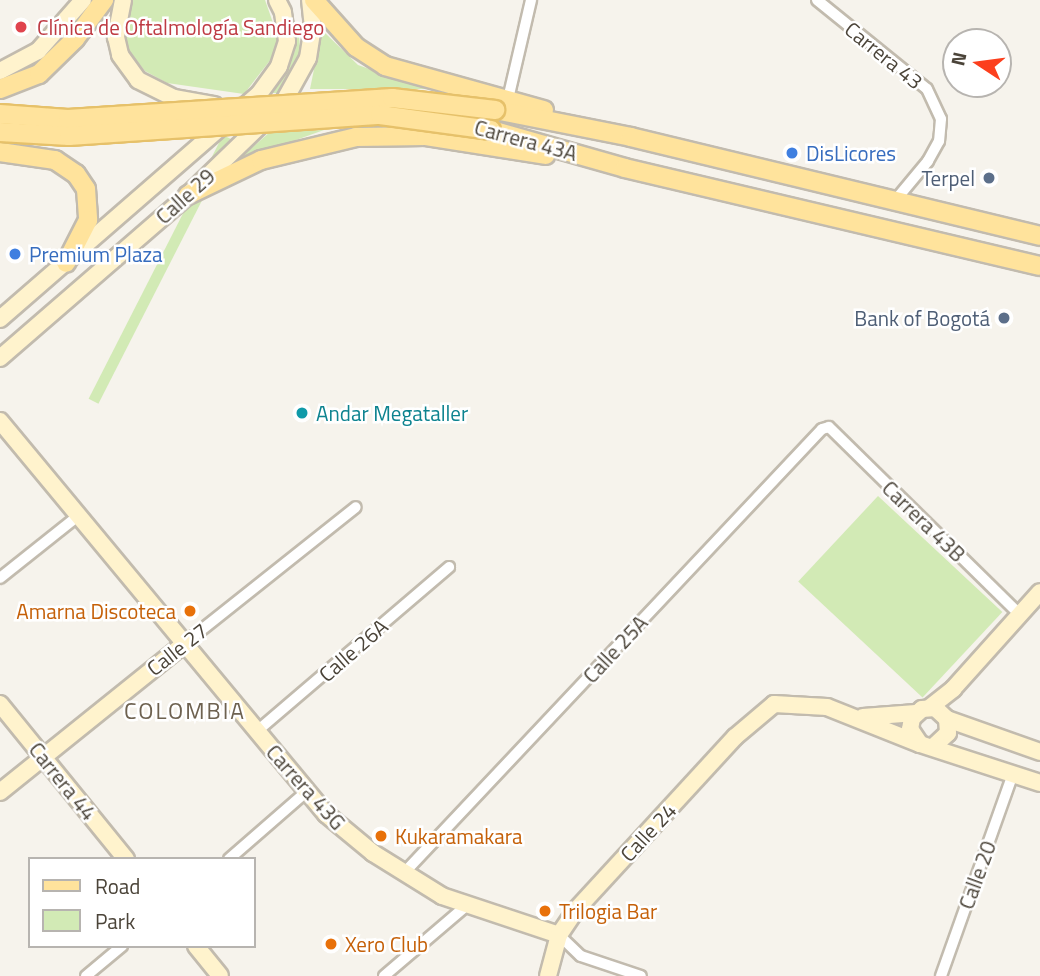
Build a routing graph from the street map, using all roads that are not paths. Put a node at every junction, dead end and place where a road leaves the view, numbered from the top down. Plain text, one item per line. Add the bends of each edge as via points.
1 (83, 0) edge
2 (104, 0) edge
3 (123, 0) edge
4 (277, 0) edge
5 (312, 0) edge
6 (531, 0) edge
7 (817, 0) edge
8 (0, 71) edge
9 (0, 89) edge
10 (502, 105) junction
11 (230, 107) junction
12 (0, 114) edge
13 (0, 132) edge
14 (0, 152) edge
15 (625, 167) junction
16 (188, 195) junction
17 (894, 202) junction
18 (1040, 236) edge
19 (66, 263) junction
20 (1040, 266) edge
21 (0, 319) edge
22 (0, 358) edge
23 (0, 421) edge
24 (829, 427) joint
25 (356, 507) dead end
26 (78, 516) junction
27 (449, 567) dead end
28 (0, 579) edge
29 (1040, 592) edge
30 (1020, 615) junction
31 (185, 643) junction
32 (953, 690) junction
33 (0, 704) edge
34 (923, 710) junction
35 (860, 717) junction
36 (946, 717) junction
37 (256, 732) junction
38 (927, 745) junction
39 (1040, 752) edge
40 (44, 757) junction
41 (1013, 774) junction
42 (1040, 783) edge
43 (0, 792) edge
44 (306, 792) junction
45 (124, 857) edge
46 (231, 857) edge
47 (403, 874) junction
48 (466, 906) junction
49 (559, 936) junction
50 (120, 948) edge
51 (198, 948) edge
52 (86, 976) edge
53 (220, 976) edge
54 (384, 976) edge
55 (548, 976) edge
56 (641, 976) edge
57 (941, 976) edge

1 - 8 street via 38,51
2 - 9 main road via 75,39 39,74
3 - 11 street via 116,37 120,55 138,80 173,98
4 - 19 street, Calle 29 via 284,12 287,41 272,79 234,118
5 - 10 main road via 356,47 385,66
5 - 16 street, Calle 29 via 311,44 295,88
6 - 10 street
7 - 17 street, Carrera 43 via 927,89 941,119 939,141 928,161
10 - 11 main road, Carrera 43A, bridge via 415,98
10 - 17 main road, Carrera 43A
11 - 12 main road, Carrera 43A, bridge via 57,119
13 - 15 main road, Carrera 43A, bridge via 69,136 380,115 491,130
14 - 19 main road via 55,160 76,174 86,189 88,220
15 - 16 main road via 426,136 378,135 280,154
15 - 20 main road, Carrera 43A
16 - 22 street, Calle 29
17 - 18 main road, Carrera 43A
19 - 21 street, Calle 29
23 - 26 street, Carrera 43G
24 - 30 street, Carrera 43B
24 - 47 street, Calle 25A via 806,442
25 - 31 street, Calle 27
26 - 28 street
26 - 31 street, Carrera 43G
27 - 37 street, Calle 26A
29 - 30 street
30 - 32 street
31 - 37 street, Carrera 43G
31 - 40 street, Calle 27
32 - 34 street
32 - 36 street
33 - 40 street, Carrera 44
34 - 35 street
34 - 36 street
34 - 38 street via 910,729
35 - 38 street
35 - 49 street, Calle 24 via 795,702 774,704 736,737 575,911
36 - 38 street via 945,739
36 - 39 street
37 - 44 street, Carrera 43G
38 - 41 street
40 - 43 street, Calle 27
40 - 45 street, Carrera 44
41 - 42 street
41 - 57 street, Calle 20
44 - 46 street
44 - 47 street, Carrera 43G via 348,833
47 - 48 street, Carrera 43G
48 - 49 street, Carrera 43G
48 - 54 street
49 - 55 street, Calle 24
49 - 56 street, Carrera 43G via 581,956
50 - 52 street
51 - 53 street

